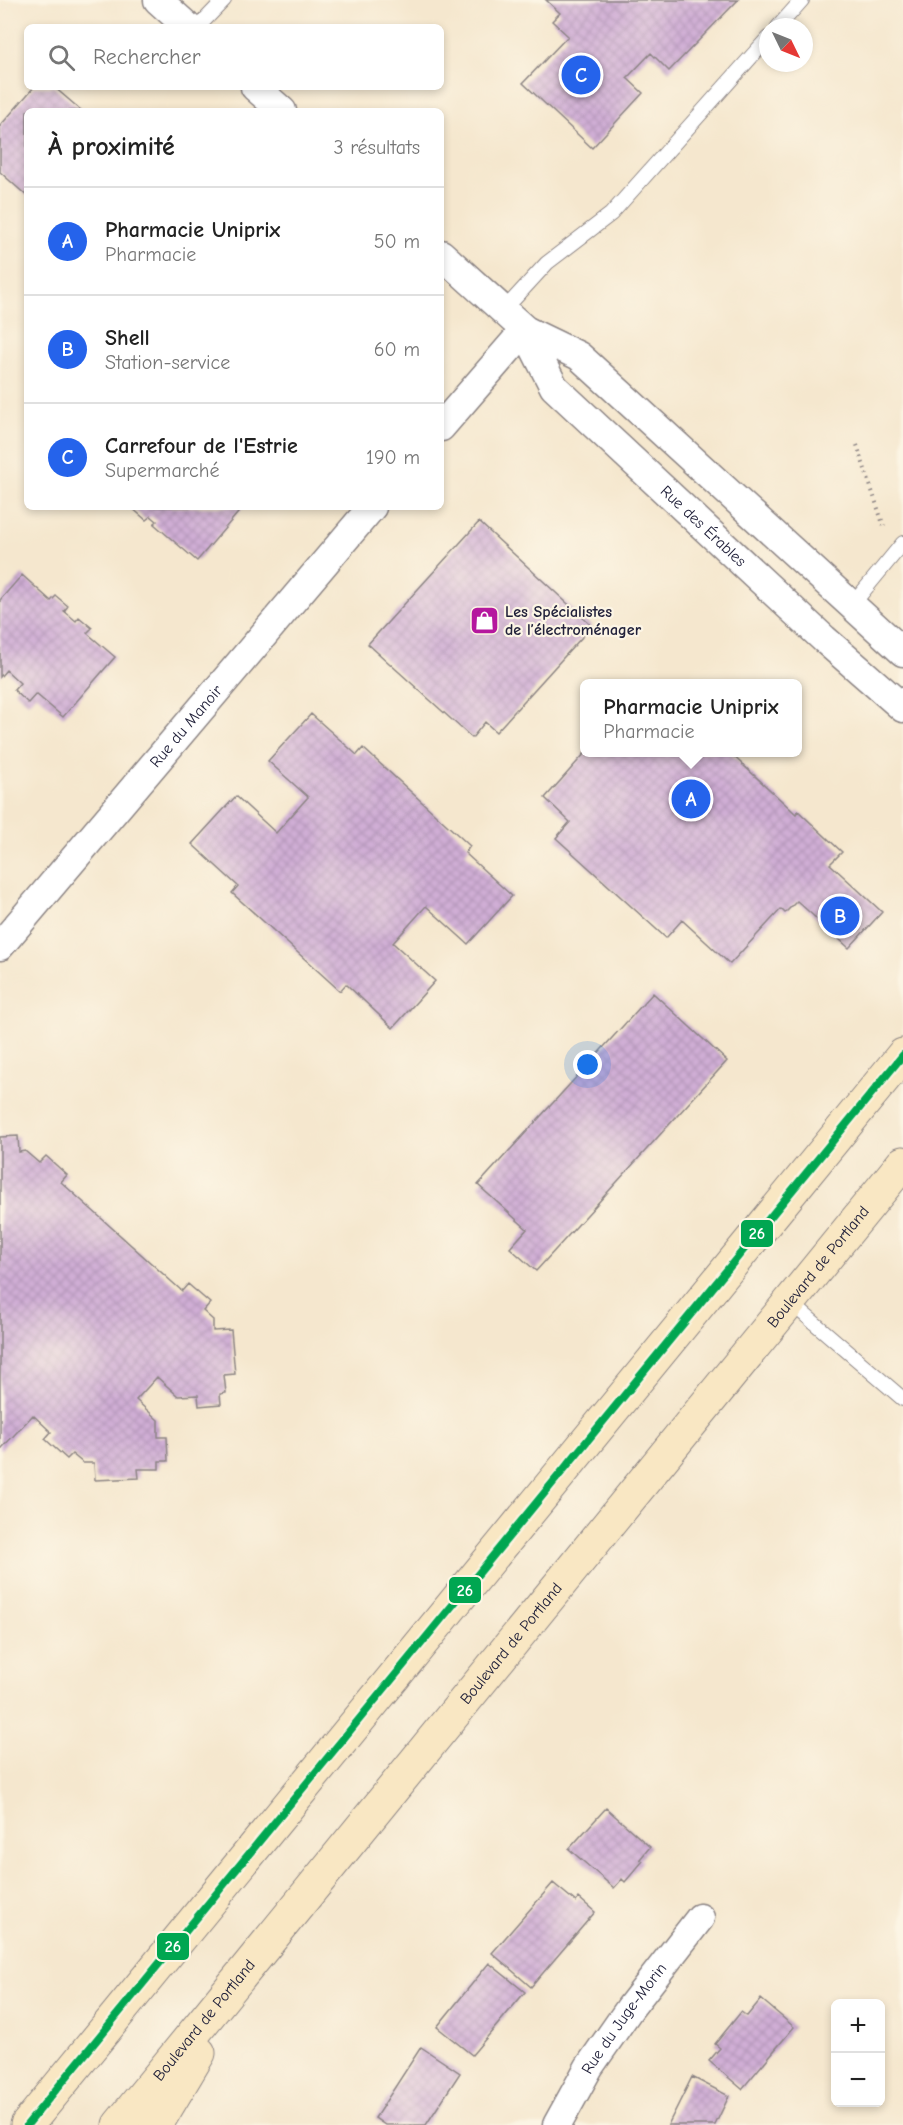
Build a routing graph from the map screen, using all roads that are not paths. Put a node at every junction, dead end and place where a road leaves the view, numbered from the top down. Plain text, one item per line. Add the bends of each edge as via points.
1 (158, 0) edge
2 (224, 0) edge
3 (802, 0) edge
4 (786, 18) edge
5 (185, 24) edge
6 (201, 24) edge
7 (759, 48) edge
8 (258, 90) edge
9 (279, 108) edge
10 (444, 257) edge
11 (503, 311) junction
12 (525, 330) junction
13 (444, 424) edge
14 (369, 510) edge
15 (903, 543) edge
16 (852, 605) junction
17 (903, 652) edge
18 (903, 708) edge
19 (0, 946) edge
20 (903, 1054) edge
21 (903, 1163) edge
22 (789, 1302) junction
23 (903, 1399) edge
24 (699, 1918) dead end
25 (270, 1940) junction
26 (27, 2125) edge
27 (119, 2125) edge
28 (156, 2125) edge
29 (557, 2125) edge

1 - 5 street
2 - 6 lane
3 - 4 lane
7 - 11 lane via 611,214 547,263
8 - 9 street
10 - 11 street, Rue des Érables
11 - 12 street, Rue des Érables
12 - 13 street
12 - 16 street, Rue des Érables via 579,356
12 - 18 street, Rue des Érables via 554,387
14 - 19 street, Rue du Manoir
15 - 16 lane
16 - 17 street, Rue des Érables
20 - 26 main road
21 - 22 main road, Boulevard de Portland
22 - 23 lane
22 - 25 main road, Boulevard de Portland
24 - 29 street, Rue du Juge-Morin via 589,2067
25 - 27 main road, Boulevard de Portland
25 - 28 main road

